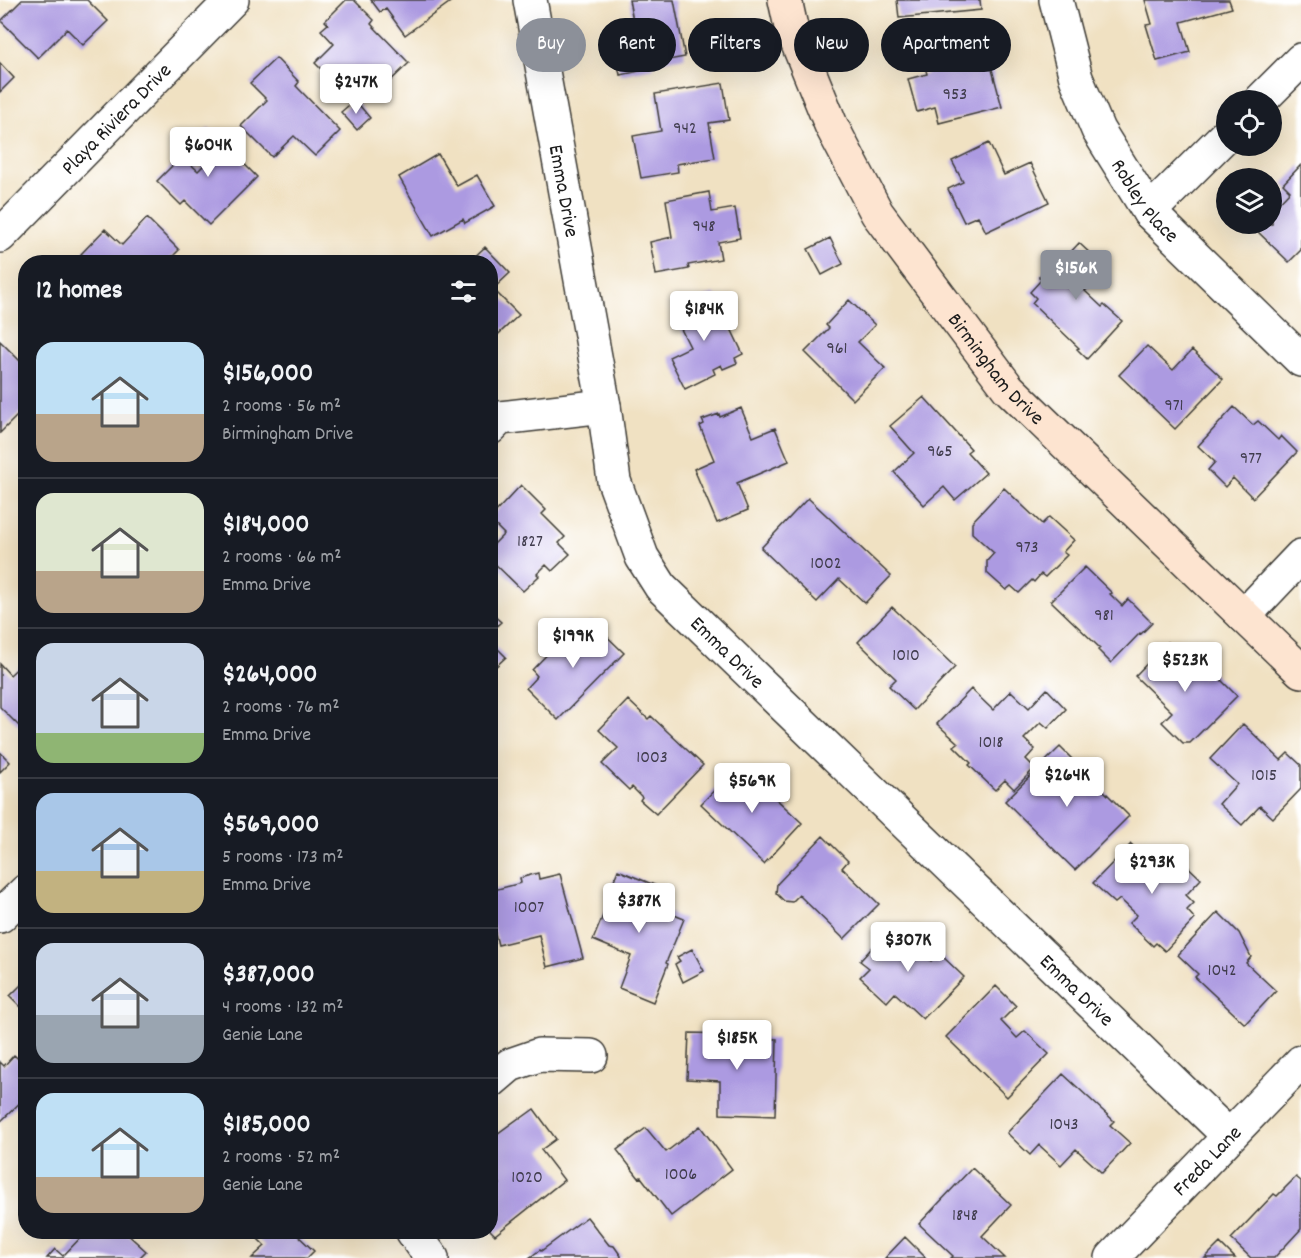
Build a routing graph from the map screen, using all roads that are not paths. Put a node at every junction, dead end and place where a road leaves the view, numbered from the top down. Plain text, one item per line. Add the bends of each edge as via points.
1 (232, 0) edge
2 (530, 0) edge
3 (785, 0) edge
4 (1056, 0) edge
5 (1301, 60) edge
6 (1271, 90) edge
7 (1216, 145) edge
8 (1149, 212) junction
9 (0, 236) edge
10 (1301, 360) edge
11 (604, 406) junction
12 (498, 420) edge
13 (1301, 556) edge
14 (1244, 615) junction
15 (1301, 671) edge
16 (18, 899) edge
17 (0, 916) edge
18 (591, 1056) dead end
19 (1301, 1062) edge
20 (498, 1075) edge
21 (1229, 1136) junction
22 (418, 1239) edge
23 (432, 1258) edge
24 (1112, 1258) edge

1 - 9 street, Playa Riviera Drive
2 - 11 street, Emma Drive
3 - 14 main road, Birmingham Drive via 791,27 831,125 877,213 1008,388
4 - 8 street, Robley Place via 1076,78 1098,130
5 - 6 street
7 - 8 street
8 - 10 street, Robley Place
11 - 12 street
11 - 21 street, Emma Drive via 614,481 642,557 661,587
13 - 14 street
14 - 15 main road, Birmingham Drive
16 - 17 street
18 - 20 street via 539,1055 510,1065
19 - 21 street, Freda Lane
21 - 24 street, Freda Lane
22 - 23 street

